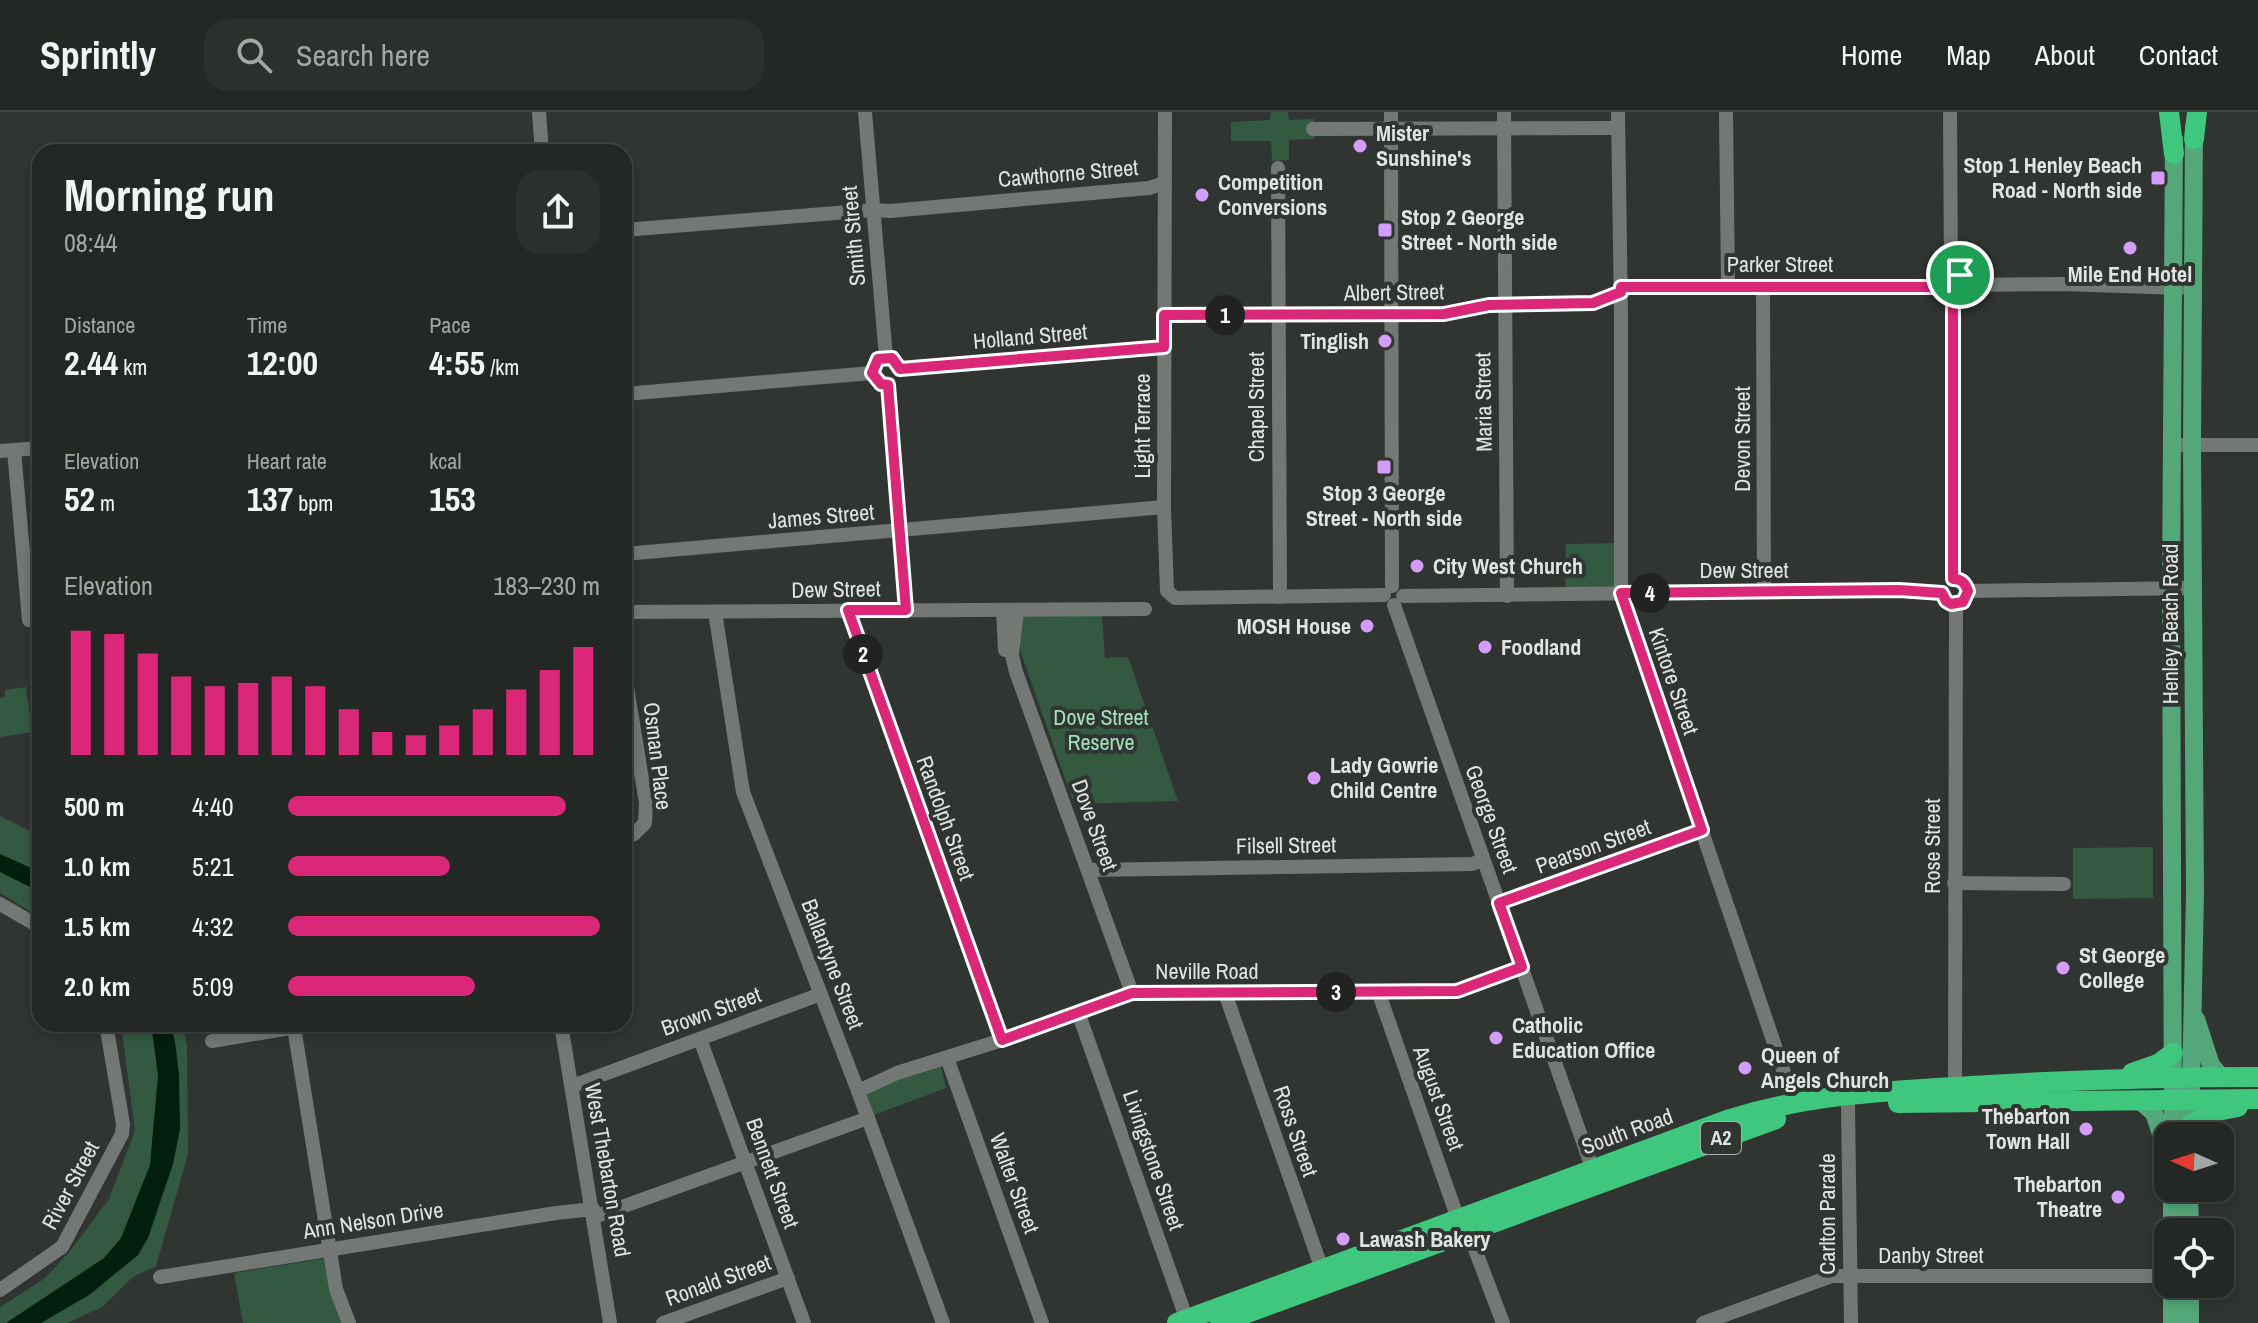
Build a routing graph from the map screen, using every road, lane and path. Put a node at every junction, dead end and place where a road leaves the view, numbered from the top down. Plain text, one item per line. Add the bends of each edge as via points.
1 (539, 112) edge
2 (865, 112) edge
3 (1165, 112) edge
4 (1391, 112) edge
5 (1618, 112) edge
6 (1726, 112) edge
7 (1950, 112) edge
8 (2169, 112) edge
9 (2176, 112) edge
10 (2196, 112) edge
11 (1504, 119) edge
12 (1618, 128) junction
13 (1313, 129) dead end
14 (1391, 129) junction
15 (2194, 139) joint
16 (541, 144) edge
17 (2174, 154) junction
18 (1278, 168) dead end
19 (1165, 183) junction
20 (873, 210) junction
21 (632, 229) edge
22 (1951, 273) junction
23 (1966, 285) junction
24 (1728, 286) junction
25 (1763, 286) junction
26 (1940, 287) junction
27 (2172, 288) junction
28 (2192, 288) junction
29 (1621, 290) junction
30 (1954, 299) junction
31 (1504, 306) junction
32 (1164, 315) junction
33 (1392, 315) junction
34 (1278, 316) junction
35 (1164, 347) junction
36 (886, 357) junction
37 (900, 369) junction
38 (872, 373) junction
39 (888, 385) junction
40 (632, 393) edge
41 (2172, 445) junction
42 (2192, 445) junction
43 (2258, 445) edge
44 (32, 448) edge
45 (7, 450) edge
46 (1164, 507) junction
47 (899, 531) junction
48 (632, 553) edge
49 (1953, 579) junction
50 (2171, 588) junction
51 (2193, 588) junction
52 (1968, 591) junction
53 (1764, 592) junction
54 (1621, 593) junction
55 (1942, 593) junction
56 (1171, 595) joint
57 (1393, 596) junction
58 (1507, 596) junction
59 (1280, 597) junction
60 (32, 602) edge
61 (1956, 605) junction
62 (1145, 609) dead end
63 (848, 610) junction
64 (906, 610) junction
65 (1010, 610) junction
66 (632, 612) edge
67 (715, 612) junction
68 (632, 718) edge
69 (1702, 830) junction
70 (632, 835) edge
71 (1483, 860) junction
72 (1088, 870) junction
73 (1954, 883) junction
74 (2064, 884) dead end
75 (1499, 903) junction
76 (0, 904) edge
77 (32, 922) edge
78 (1522, 967) junction
79 (1378, 991) junction
80 (1132, 993) junction
81 (1225, 993) junction
82 (821, 994) junction
83 (2192, 1005) junction
84 (1078, 1012) junction
85 (107, 1032) edge
86 (265, 1032) edge
87 (295, 1032) edge
88 (562, 1032) edge
89 (700, 1039) junction
90 (1002, 1040) junction
91 (212, 1041) dead end
92 (2173, 1053) junction
93 (947, 1058) junction
94 (2221, 1077) junction
95 (2258, 1077) edge
96 (2182, 1078) junction
97 (2113, 1079) junction
98 (572, 1086) junction
99 (858, 1091) junction
100 (1955, 1094) junction
101 (2139, 1100) junction
102 (2182, 1100) junction
103 (2258, 1101) edge
104 (1794, 1102) junction
105 (1848, 1105) junction
106 (868, 1118) junction
107 (2157, 1122) edge
108 (2183, 1122) edge
109 (2200, 1122) edge
110 (745, 1163) junction
111 (1595, 1176) junction
112 (594, 1213) junction
113 (1463, 1225) junction
114 (330, 1249) junction
115 (2154, 1276) edge
116 (160, 1277) dead end
117 (1324, 1277) junction
118 (1849, 1277) junction
119 (788, 1278) junction
120 (0, 1290) edge
121 (2172, 1298) edge
122 (2190, 1298) edge
123 (1184, 1322) edge
124 (349, 1323) edge
125 (610, 1323) edge
126 (663, 1323) edge
127 (804, 1323) edge
128 (943, 1323) edge
129 (1042, 1323) edge
130 (1220, 1323) edge
131 (1503, 1323) edge
132 (1703, 1323) edge
133 (1851, 1323) edge
134 (2172, 1323) edge
135 (2190, 1323) edge

1 - 16 street
2 - 20 street, Smith Street
3 - 19 street, Light Terrace
4 - 14 street, George Street
5 - 12 street, Kintore Street
6 - 24 street
7 - 22 street
8 - 17 highway
9 - 17 main road, Henley Beach Road
10 - 15 highway
11 - 12 street
11 - 14 street
11 - 31 street, Maria Street
12 - 29 street, Kintore Street
13 - 14 street
14 - 33 street, George Street
15 - 28 main road, Henley Beach Road
17 - 27 main road, Henley Beach Road
18 - 34 street, Chapel Street
19 - 20 street, Cawthorne Street
19 - 32 street, Light Terrace
20 - 21 street, Cawthorne Street
20 - 36 street, Smith Street
22 - 23 street via 1960,275
22 - 26 street
23 - 27 street
23 - 30 street
24 - 25 street, Parker Street
24 - 29 street, Parker Street
25 - 26 street, Parker Street
25 - 53 street, Devon Street
26 - 30 street
27 - 28 street
27 - 41 main road, Henley Beach Road
28 - 42 main road, Henley Beach Road
29 - 31 street, Albert Street via 1593,303
29 - 54 street, Kintore Street
30 - 49 street
31 - 33 street, Albert Street
31 - 58 street, Maria Street
32 - 34 street, Albert Street
32 - 35 street, Light Terrace
33 - 34 street, Albert Street
33 - 57 street, George Street
34 - 59 street, Chapel Street
35 - 37 street, Holland Street
35 - 46 street, Light Terrace
36 - 37 street
36 - 38 street via 878,359
37 - 39 street
38 - 39 street
38 - 40 street
39 - 47 street
41 - 42 street
41 - 50 main road, Henley Beach Road
42 - 43 street
42 - 51 main road, Henley Beach Road
44 - 45 street
45 - 60 street
46 - 47 street, James Street
46 - 56 street, Light Terrace via 1165,586
47 - 48 street, James Street
47 - 64 street
49 - 52 street via 1963,581
49 - 55 street
50 - 51 street
50 - 52 street
50 - 92 main road, Henley Beach Road
51 - 83 main road, Henley Beach Road
52 - 61 street
53 - 54 street, Dew Street
53 - 55 street, Dew Street
54 - 58 street, Dew Street
54 - 69 street, Kintore Street
55 - 61 street
56 - 59 street, Dew Street
57 - 58 street, Dew Street
57 - 59 street, Dew Street
57 - 71 street, George Street
61 - 73 street, Rose Street
62 - 65 street, Dew Street
63 - 64 street, Dew Street
63 - 67 street, Dew Street
63 - 90 street, Randolph Street
64 - 65 street, Dew Street
65 - 72 street, Dove Street via 1003,643
66 - 67 street, Dew Street
67 - 82 street, Ballantyne Street via 743,792
68 - 70 street, Osman Place via 646,803 645,823
69 - 75 street, Pearson Street
69 - 104 street, Kintore Street
71 - 72 street, Filsell Street
71 - 75 street, George Street
72 - 80 street, Dove Street
73 - 74 street
73 - 100 street, Rose Street
75 - 78 street, George Street
76 - 77 street
78 - 79 street, Neville Road via 1457,991
78 - 111 street, George Street
79 - 81 street, Neville Road
79 - 113 street, August Street
80 - 81 street, Neville Road
80 - 84 street, Neville Road
81 - 117 street, Ross Street
82 - 89 street, Brown Street
82 - 99 street, Ballantyne Street
83 - 94 main road via 2211,1065
83 - 96 main road, Henley Beach Road
84 - 90 street, Neville Road
84 - 123 street, Livingstone Street
85 - 120 street, River Street via 122,1134 62,1247
86 - 91 street
87 - 114 street
88 - 98 street, West Thebarton Road
89 - 98 street, Brown Street
89 - 110 street, Bennett Street
90 - 93 street, Neville Road
92 - 96 main road, Henley Beach Road
92 - 97 highway via 2158,1064
93 - 99 street, Neville Road
93 - 129 street, Walter Street
94 - 95 highway, South Road / A2
94 - 96 highway, South Road / A2
96 - 97 highway, South Road / A2
96 - 102 main road, Henley Beach Road
97 - 100 highway, South Road / A2
98 - 112 street, West Thebarton Road
99 - 106 street, Ballantyne Street
100 - 101 highway, South Road / A2
100 - 104 highway, South Road / A2 via 1869,1091
100 - 105 highway, South Road / A2
101 - 102 highway, South Road / A2
101 - 107 main road
102 - 103 highway, South Road / A2
102 - 108 main road, Henley Beach Road
103 - 109 highway via 2217,1111
104 - 111 highway, South Road / A2 via 1730,1119
105 - 111 highway, South Road / A2 via 1775,1119
105 - 118 street, Carlton Parade
106 - 110 street, Ann Nelson Drive
106 - 128 street, Ballantyne Street
110 - 112 street, Ann Nelson Drive
110 - 119 street, Bennett Street
111 - 113 highway, South Road / A2
112 - 114 street, Ann Nelson Drive via 556,1213
112 - 125 street, West Thebarton Road
113 - 117 highway, South Road / A2
113 - 131 street, August Street
114 - 116 street, Ann Nelson Drive
114 - 124 street via 336,1289
115 - 118 street, Danby Street
117 - 123 highway, South Road / A2
117 - 130 highway, South Road / A2
118 - 132 street, Danby Street via 1832,1276
118 - 133 street, Carlton Parade
119 - 126 street, Ronald Street
119 - 127 street, Bennett Street
121 - 134 main road
122 - 135 main road

